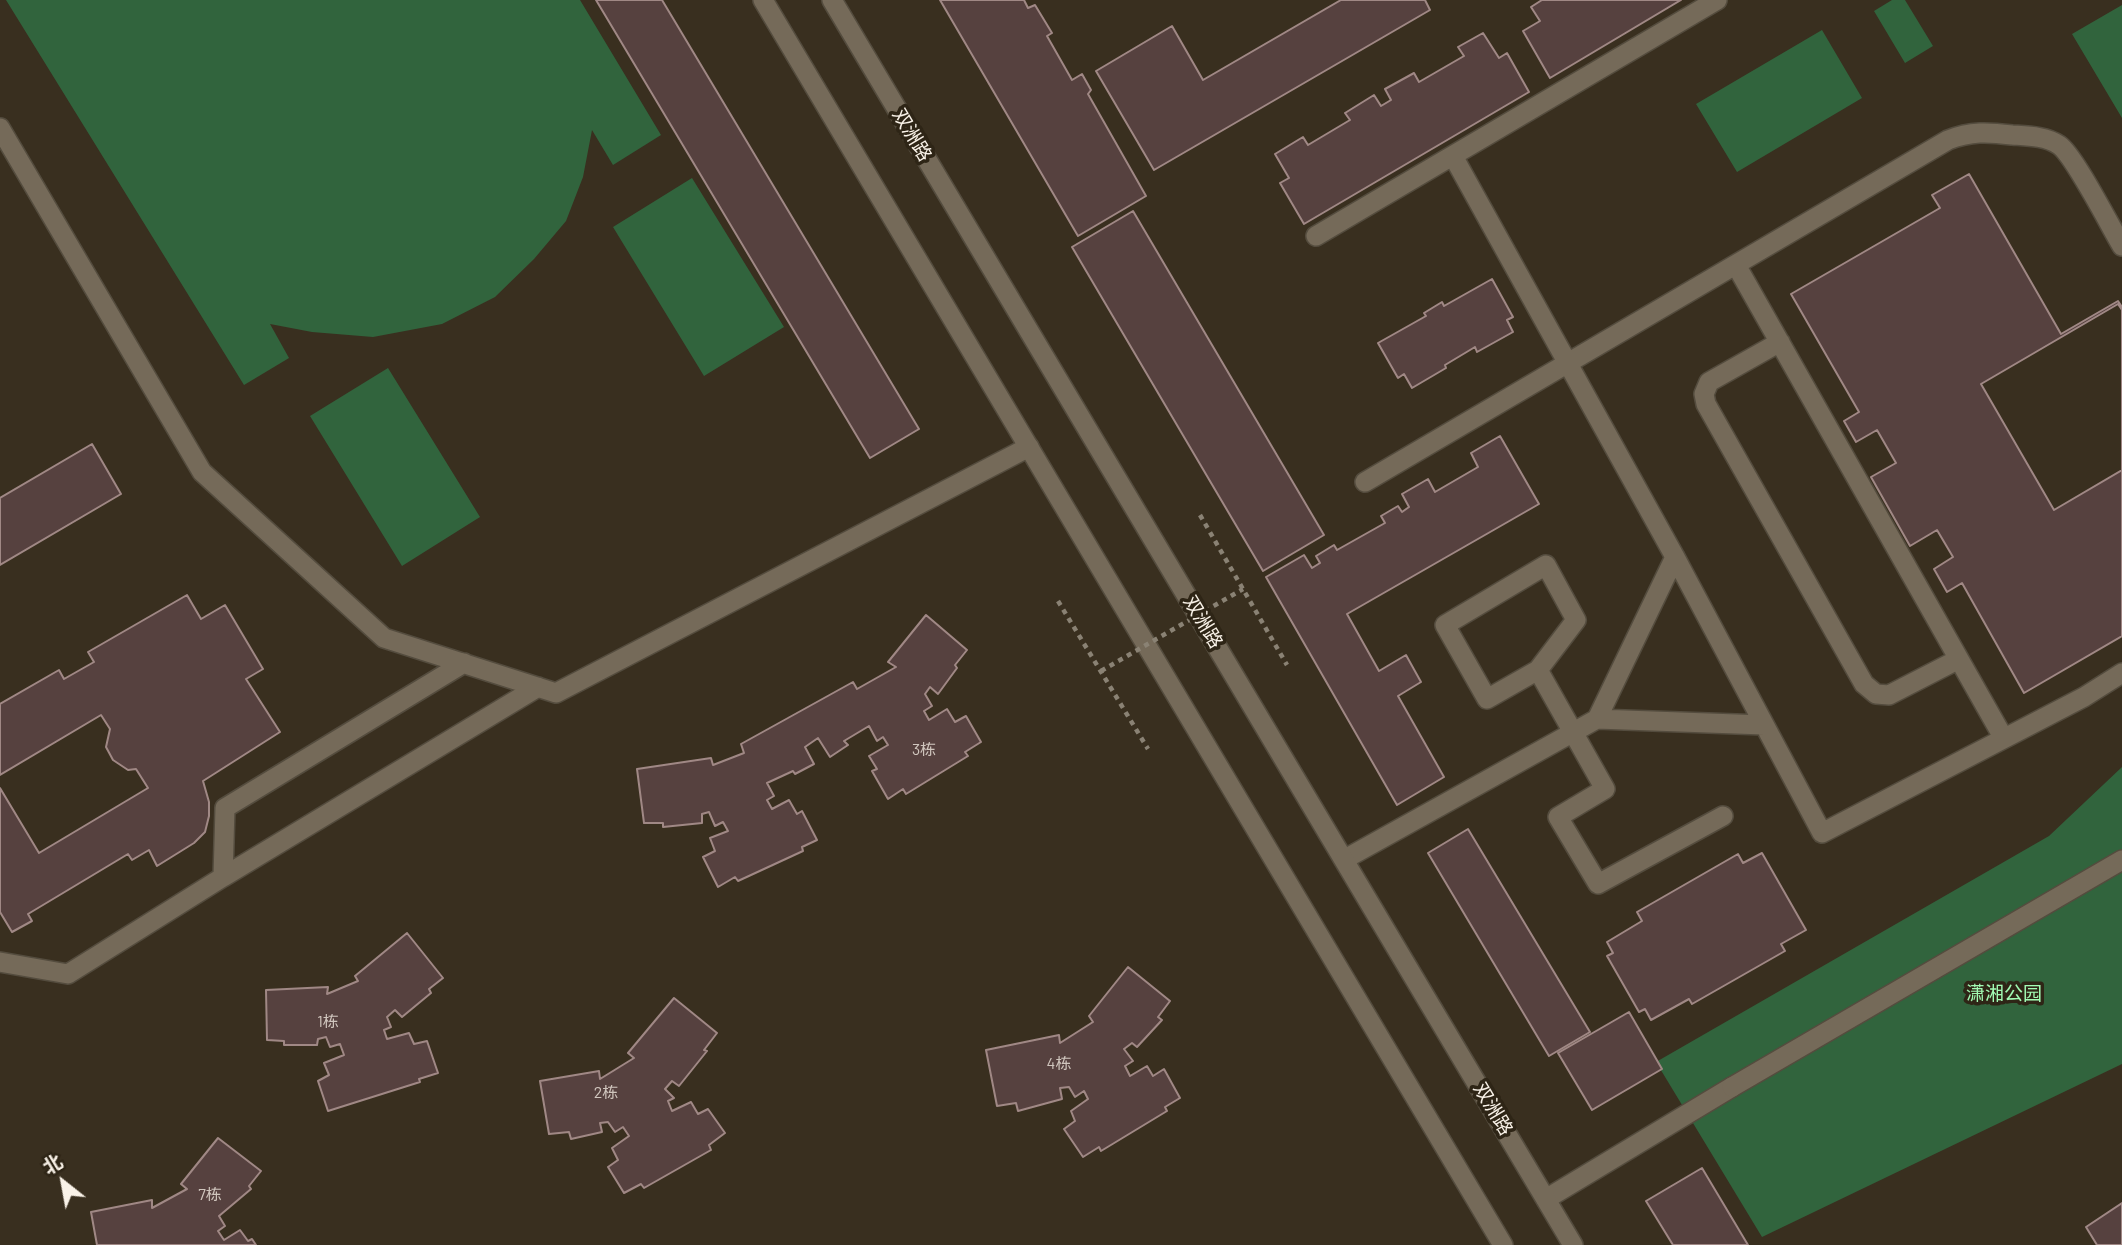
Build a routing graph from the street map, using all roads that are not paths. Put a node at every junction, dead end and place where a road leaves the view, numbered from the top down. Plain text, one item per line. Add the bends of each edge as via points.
1 (763, 0) edge
2 (832, 0) edge
3 (1717, 0) edge
4 (0, 128) edge
5 (1453, 156) junction
6 (1316, 236) dead end
7 (2122, 246) edge
8 (1736, 265) junction
9 (1780, 342) junction
10 (1568, 364) junction
11 (1029, 447) junction
12 (1365, 482) dead end
13 (1675, 557) junction
14 (1959, 659) junction
15 (464, 663) junction
16 (1538, 670) junction
17 (2122, 674) edge
18 (538, 687) junction
19 (1597, 719) junction
20 (1765, 725) junction
21 (1573, 732) junction
22 (2003, 737) junction
23 (1723, 816) dead end
24 (1345, 859) junction
25 (2122, 860) edge
26 (223, 877) junction
27 (0, 962) edge
28 (1546, 1199) junction
29 (1503, 1245) edge
30 (1573, 1245) edge

1 - 11 main road
2 - 24 main road, 双洲路
3 - 5 main road
4 - 15 main road via 202,472 384,638
5 - 6 main road
5 - 10 main road
7 - 8 main road via 2061,146 2046,138 1983,131 1948,141
8 - 9 main road
8 - 10 main road
9 - 14 main road
9 - 14 main road via 1709,382 1706,404 1864,684 1876,694 1889,695
10 - 12 main road
10 - 13 main road
11 - 18 main road via 556,693
11 - 29 main road
13 - 19 main road
13 - 20 main road
14 - 22 main road
15 - 18 main road
15 - 26 main road via 225,808
16 - 16 main road via 1576,620 1546,565 1445,625 1487,699
16 - 21 main road
17 - 22 main road
18 - 26 main road
19 - 20 main road
19 - 21 main road
20 - 22 main road via 1822,833
21 - 23 main road via 1605,789 1558,817 1598,884
21 - 24 main road
24 - 28 main road, 双洲路
25 - 28 main road
26 - 27 main road via 68,974
28 - 30 main road, 双洲路

